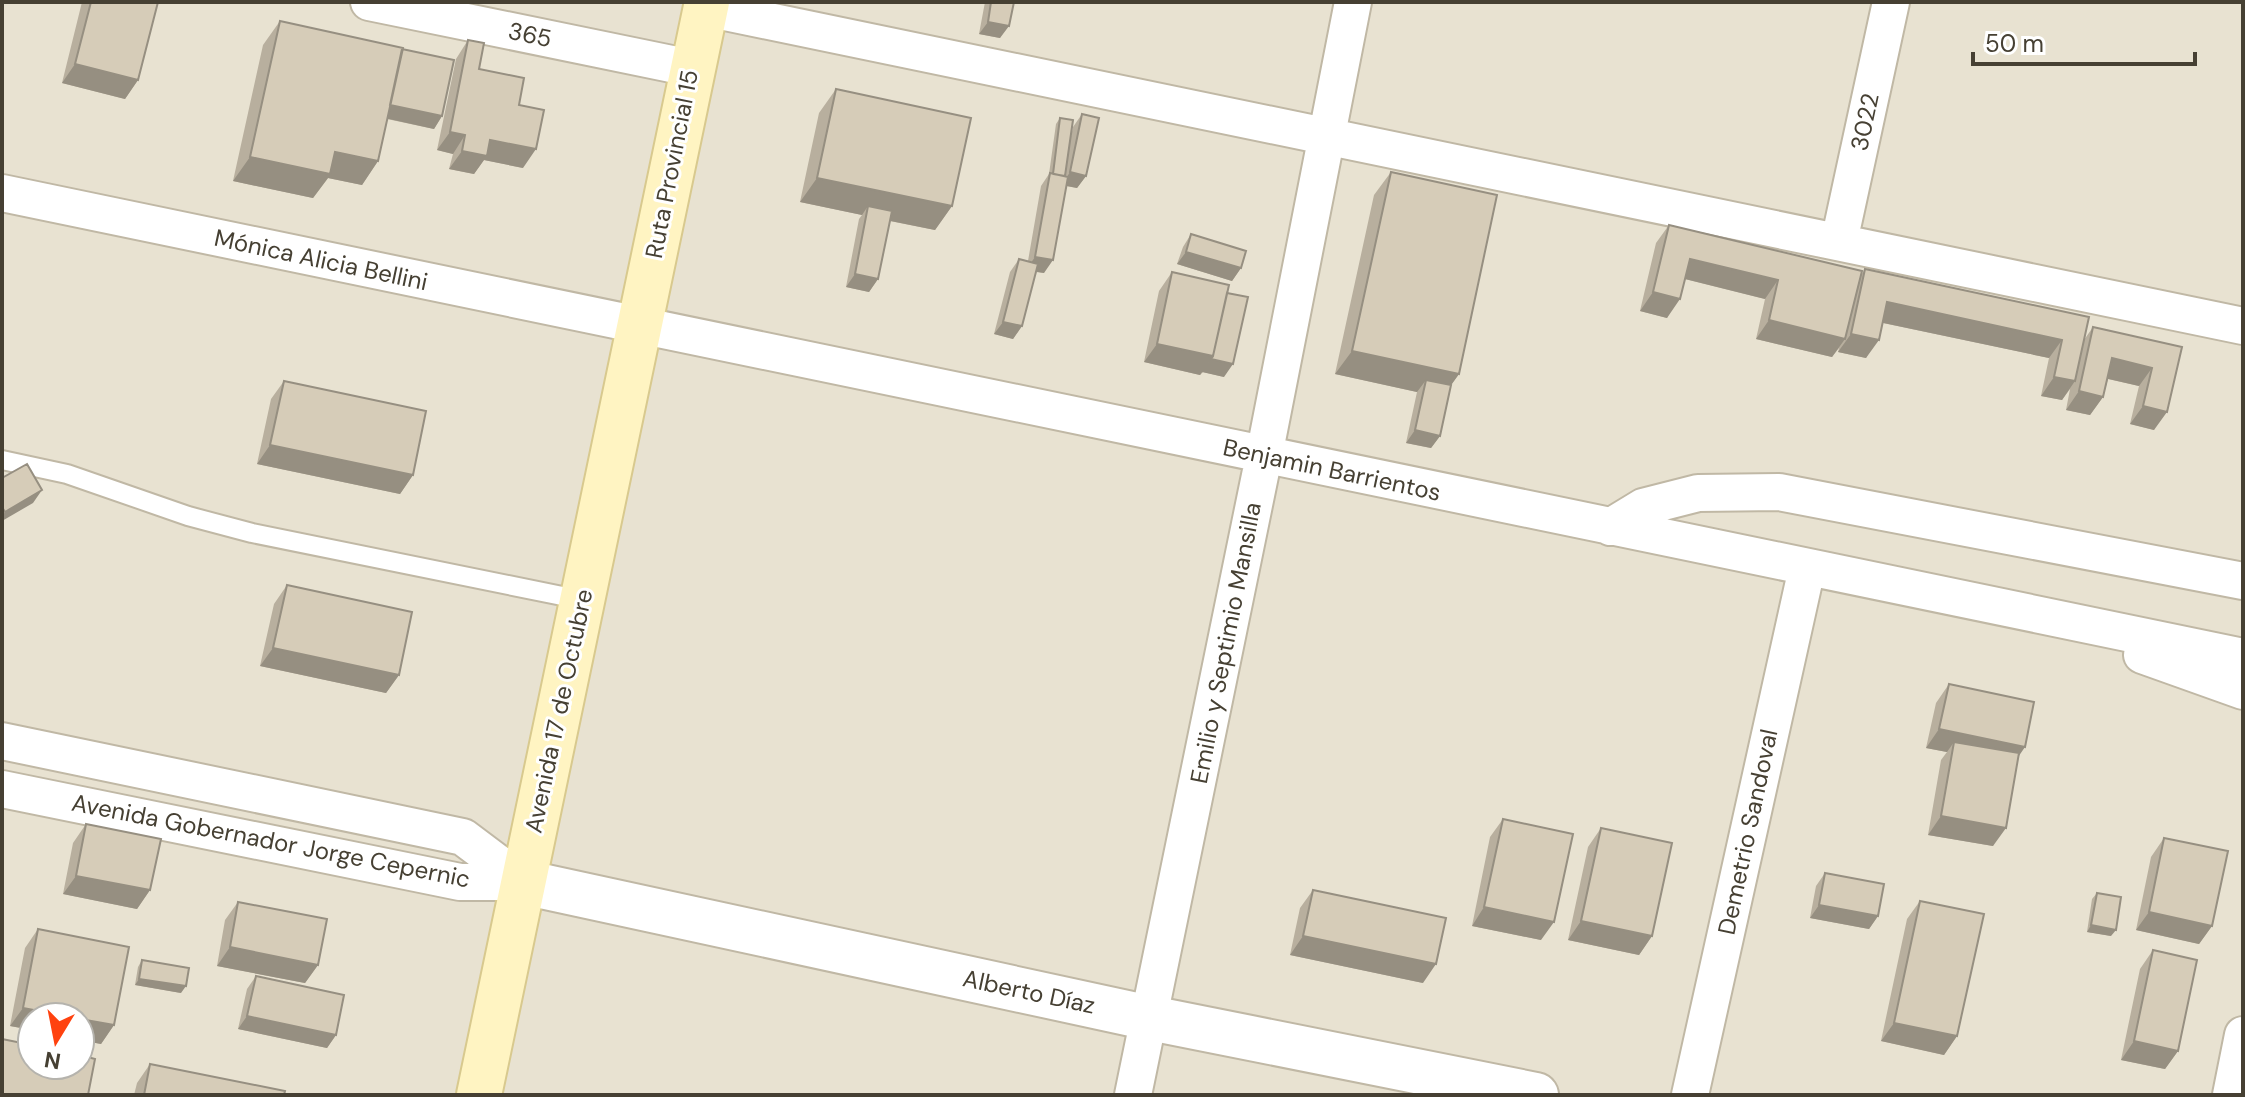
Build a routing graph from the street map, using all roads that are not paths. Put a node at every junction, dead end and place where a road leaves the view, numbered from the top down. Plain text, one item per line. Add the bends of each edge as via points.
1 (369, 2) edge
2 (1353, 2) edge
3 (1891, 2) edge
4 (706, 5) edge
5 (691, 68) junction
6 (1327, 137) junction
7 (2, 193) edge
8 (1839, 242) junction
9 (640, 326) junction
10 (2243, 326) edge
11 (1264, 456) junction
12 (2, 460) edge
13 (1610, 527) junction
14 (1807, 568) junction
15 (2243, 581) edge
16 (582, 600) junction
17 (2024, 612) junction
18 (2243, 657) edge
19 (2243, 691) edge
20 (2, 741) edge
21 (2, 789) edge
22 (523, 882) junction
23 (1150, 1018) junction
24 (2243, 1035) edge
25 (479, 1095) edge
26 (1133, 1095) edge
27 (1536, 1095) edge
28 (1690, 1095) edge
29 (2231, 1095) edge

1 - 5 street, 365
2 - 6 street, Emilio y Septimio Mansilla
3 - 8 street, 3022
4 - 5 main road, Ruta Provincial 15
4 - 6 street
5 - 9 main road, Ruta Provincial 15
6 - 8 street
6 - 11 street, Emilio y Septimio Mansilla
7 - 9 street, Mónica Alicia Bellini
8 - 10 street
9 - 11 street, Benjamin Barrientos
9 - 16 main road, Avenida 17 de Octubre
11 - 13 street, Benjamin Barrientos
11 - 23 street, Emilio y Septimio Mansilla
12 - 16 lane via 67,474 252,533
13 - 14 street, Benjamin Barrientos
13 - 15 street via 1643,507 1698,493 1779,492
14 - 17 street, Benjamin Barrientos
14 - 28 street, Demetrio Sandoval
16 - 22 main road, Avenida 17 de Octubre
17 - 18 street, Benjamin Barrientos
17 - 19 street, Benjamin Barrientos
20 - 22 street, Avenida Gobernador Jorge Cepernic via 463,837
21 - 22 street, Avenida Gobernador Jorge Cepernic via 460,882
22 - 23 street, Alberto Díaz
22 - 25 main road, Avenida 17 de Octubre
23 - 26 street, Emilio y Septimio Mansilla
23 - 27 street, Alberto Díaz
24 - 29 street

